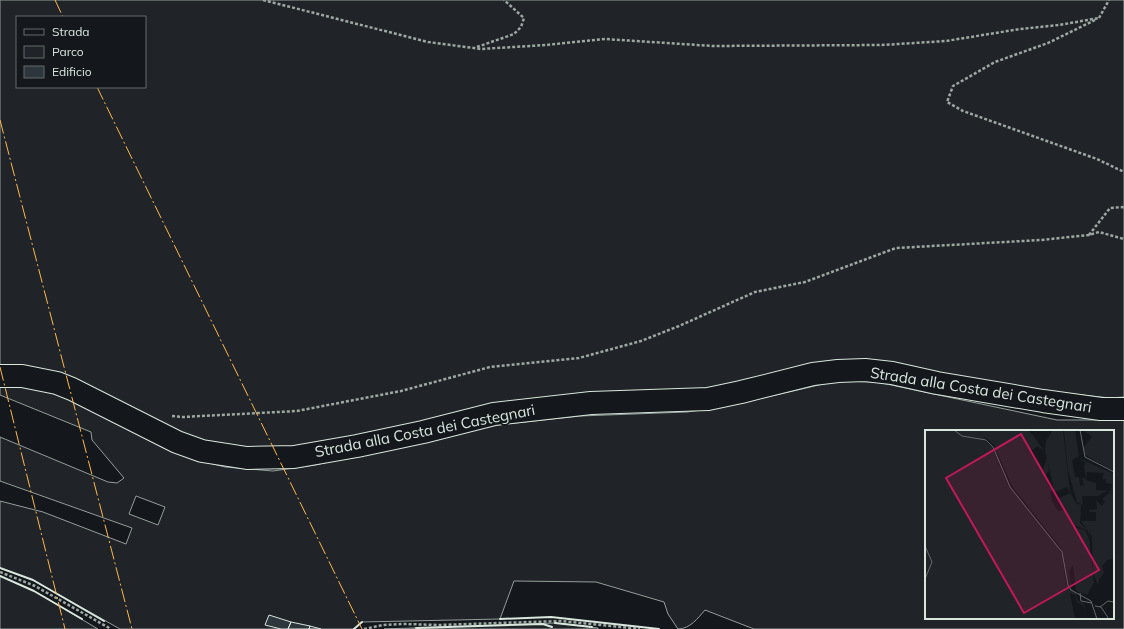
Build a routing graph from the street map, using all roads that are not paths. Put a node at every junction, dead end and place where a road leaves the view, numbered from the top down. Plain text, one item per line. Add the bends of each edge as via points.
1 (0, 376) edge
2 (1124, 409) edge

1 - 2 street, Strada alla Costa dei Castegnari via 22,376 57,383 177,442 202,451 247,458 294,457 358,446 494,414 591,402 708,399 813,374 838,371 892,373 1043,401 1100,409

